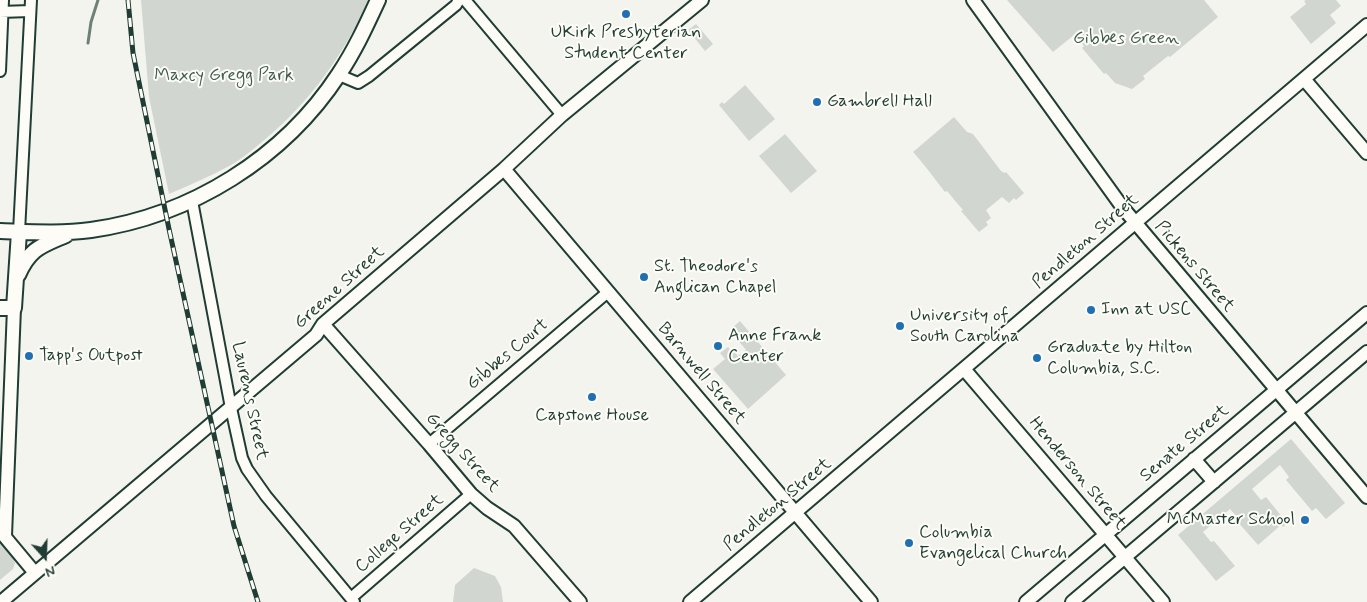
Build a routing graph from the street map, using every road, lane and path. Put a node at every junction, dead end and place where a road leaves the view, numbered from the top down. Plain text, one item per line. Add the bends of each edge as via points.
1 (3, 0) edge
2 (30, 0) edge
3 (378, 0) edge
4 (459, 0) edge
5 (465, 0) edge
6 (702, 0) edge
7 (972, 0) edge
8 (30, 11) junction
9 (1, 12) edge
10 (1367, 25) edge
11 (0, 71) edge
12 (339, 75) junction
13 (1304, 79) junction
14 (562, 115) junction
15 (1367, 153) edge
16 (504, 169) junction
17 (192, 201) junction
18 (1134, 223) junction
19 (0, 231) edge
20 (19, 232) junction
21 (72, 232) junction
22 (16, 278) junction
23 (608, 292) junction
24 (7, 308) edge
25 (1367, 313) edge
26 (323, 324) junction
27 (1367, 352) edge
28 (964, 369) junction
29 (1275, 390) junction
30 (231, 408) junction
31 (1295, 413) junction
32 (429, 444) junction
33 (1194, 459) junction
34 (1214, 482) junction
35 (470, 494) junction
36 (1367, 497) edge
37 (795, 513) junction
38 (2, 533) edge
39 (1105, 534) junction
40 (1125, 557) junction
41 (35, 573) junction
42 (352, 600) edge
43 (2, 602) edge
44 (580, 602) edge
45 (690, 602) edge
46 (872, 602) edge
47 (1026, 602) edge
48 (1072, 602) edge
49 (1163, 602) edge

1 - 9 street
2 - 8 street
3 - 12 main road
4 - 12 street via 358,83
5 - 14 street
6 - 14 street, Greene Street
7 - 18 street, Pickens Street
8 - 9 street
8 - 20 street
9 - 11 street
10 - 13 street, Pendleton Street
12 - 17 main road via 285,137 240,174
13 - 15 street
13 - 18 street, Pendleton Street
14 - 16 street, Greene Street
16 - 23 street, Barnwell Street
16 - 26 street, Greene Street
17 - 21 main road via 132,222
17 - 30 street, Laurens Street
18 - 28 street, Pendleton Street
18 - 29 street, Pickens Street
19 - 20 main road
20 - 21 main road
20 - 22 main road
21 - 22 main road via 34,249
22 - 24 main road
23 - 32 street, Gibbes Court
23 - 37 street, Barnwell Street
24 - 38 street
25 - 29 street, Senate Street
26 - 30 street, Greene Street via 316,335
26 - 32 street, Gregg Street
27 - 31 street
28 - 37 street, Pendleton Street
28 - 39 street, Henderson Street
29 - 31 street, Pickens Street
29 - 33 street, Senate Street
30 - 41 street, Greene Street
30 - 42 street, Laurens Street via 242,458 253,480
31 - 34 street
31 - 36 street, Pickens Street
32 - 35 street, Gregg Street
33 - 34 street
33 - 39 street, Senate Street
34 - 40 street
35 - 42 street, College Street
35 - 44 street, Gregg Street via 514,526
37 - 45 street, Pendleton Street
37 - 46 street, Barnwell Street
38 - 41 street
39 - 40 street, Henderson Street
39 - 47 street, Senate Street
40 - 48 street
40 - 49 street, Henderson Street
41 - 43 street, Greene Street

